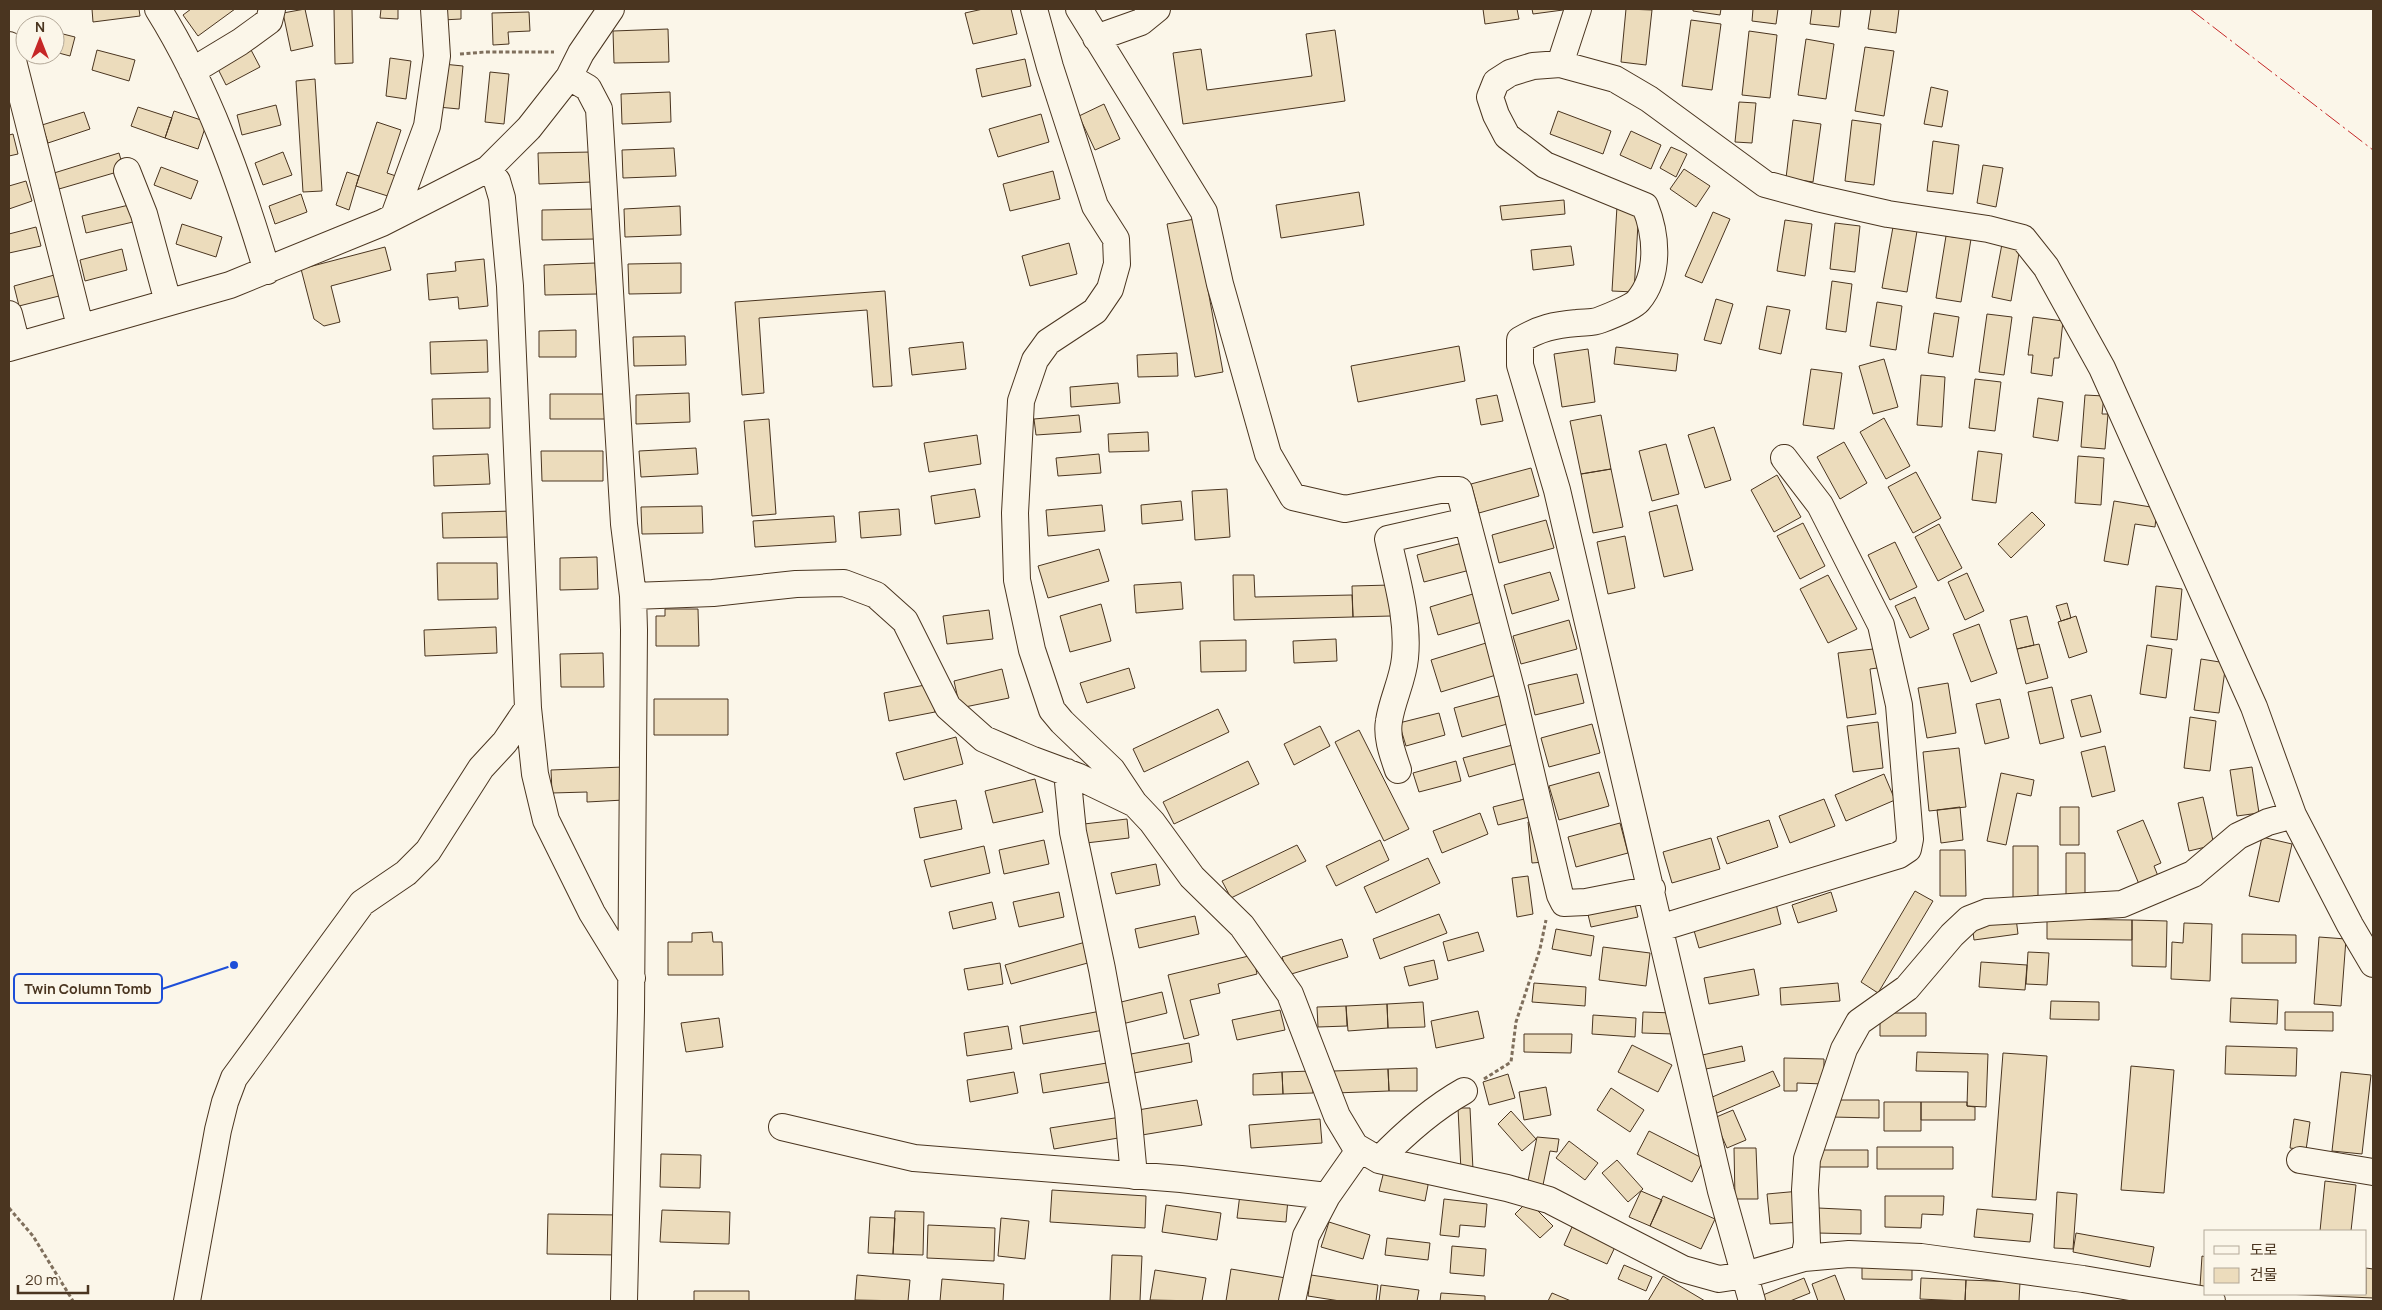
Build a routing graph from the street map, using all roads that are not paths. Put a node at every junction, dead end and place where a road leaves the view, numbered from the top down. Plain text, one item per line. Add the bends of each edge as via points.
1 (158, 9) edge
2 (272, 9) edge
3 (434, 9) edge
4 (611, 9) edge
5 (1034, 9) edge
6 (1078, 9) edge
7 (1158, 9) edge
8 (1578, 9) edge
9 (1096, 38) junction
10 (9, 45) edge
11 (1560, 64) junction
12 (192, 71) junction
13 (569, 77) junction
14 (488, 169) junction
15 (127, 172) dead end
16 (394, 216) junction
17 (267, 270) junction
18 (168, 302) junction
19 (9, 314) edge
20 (80, 326) junction
21 (13, 347) edge
22 (1784, 458) dead end
23 (1467, 521) junction
24 (633, 596) junction
25 (528, 708) junction
26 (1398, 770) dead end
27 (1066, 772) junction
28 (1135, 804) junction
29 (2293, 814) junction
30 (1652, 889) junction
31 (1660, 928) junction
32 (2373, 964) edge
33 (632, 978) junction
34 (1464, 1091) road end
35 (782, 1126) dead end
36 (1369, 1154) junction
37 (2300, 1160) dead end
38 (2373, 1172) edge
39 (1134, 1176) junction
40 (1327, 1196) junction
41 (1804, 1258) junction
42 (1745, 1276) junction
43 (187, 1301) edge
44 (624, 1301) edge
45 (1292, 1301) edge
46 (1752, 1301) edge
47 (2212, 1301) edge

1 - 12 street
2 - 12 street via 269,20
3 - 16 street via 437,56 427,126
4 - 13 street
5 - 28 street via 1096,206 1116,239 1116,264 1110,289 1095,312 1048,342 1035,360 1021,401 1015,514 1016,580 1032,650 1052,710 1112,770
6 - 9 street
7 - 9 street via 1141,22
8 - 11 street
9 - 23 street via 1204,212 1220,284 1268,454 1293,498 1345,509 1440,490 1459,490
10 - 20 street
11 - 29 street via 1615,80 1648,98 1765,184 1888,214 1988,229 2023,238 2046,267 2102,368 2254,706
11 - 30 street via 1533,66 1510,73 1496,82 1490,97 1507,136 1546,165 1645,206 1651,222 1652,275 1637,302 1599,321 1536,330 1520,340 1519,351 1526,388 1557,490
12 - 17 street via 247,204
13 - 14 street via 529,128
13 - 24 street via 588,88 599,109 625,532
14 - 16 street
14 - 25 street via 497,181 502,198 510,286
15 - 18 street via 144,214
16 - 17 street via 321,250
17 - 18 street via 230,285
18 - 20 street
19 - 21 street
20 - 21 street
22 - 31 street via 1820,504 1880,625 1900,704 1910,839 1908,849 1900,855
23 - 26 street via 1388,539 1404,615 1405,657 1400,686 1388,722
23 - 30 street via 1564,904
24 - 27 street via 844,583 876,595 905,621 948,707 984,739
24 - 33 street
25 - 33 street via 535,774 546,820 592,913
25 - 43 street via 505,742 480,768 428,851 406,873 362,903 234,1078 218,1130
27 - 28 street
27 - 39 street via 1073,832 1126,1102
28 - 36 street via 1192,877 1242,926 1290,994 1337,1116 1355,1146
29 - 32 street
29 - 41 street via 2238,836 2193,874 2122,904 1987,912 1969,919 1907,988 1859,1022 1844,1048 1807,1159 1807,1243
30 - 31 street
31 - 42 street via 1721,1191
33 - 44 street
34 - 36 street
35 - 39 street via 914,1158
36 - 40 street
36 - 42 street via 1549,1200 1683,1269 1719,1279
37 - 38 street
39 - 40 street
40 - 45 street via 1306,1236
41 - 42 street
41 - 47 street via 1849,1254 1921,1257
42 - 46 street

